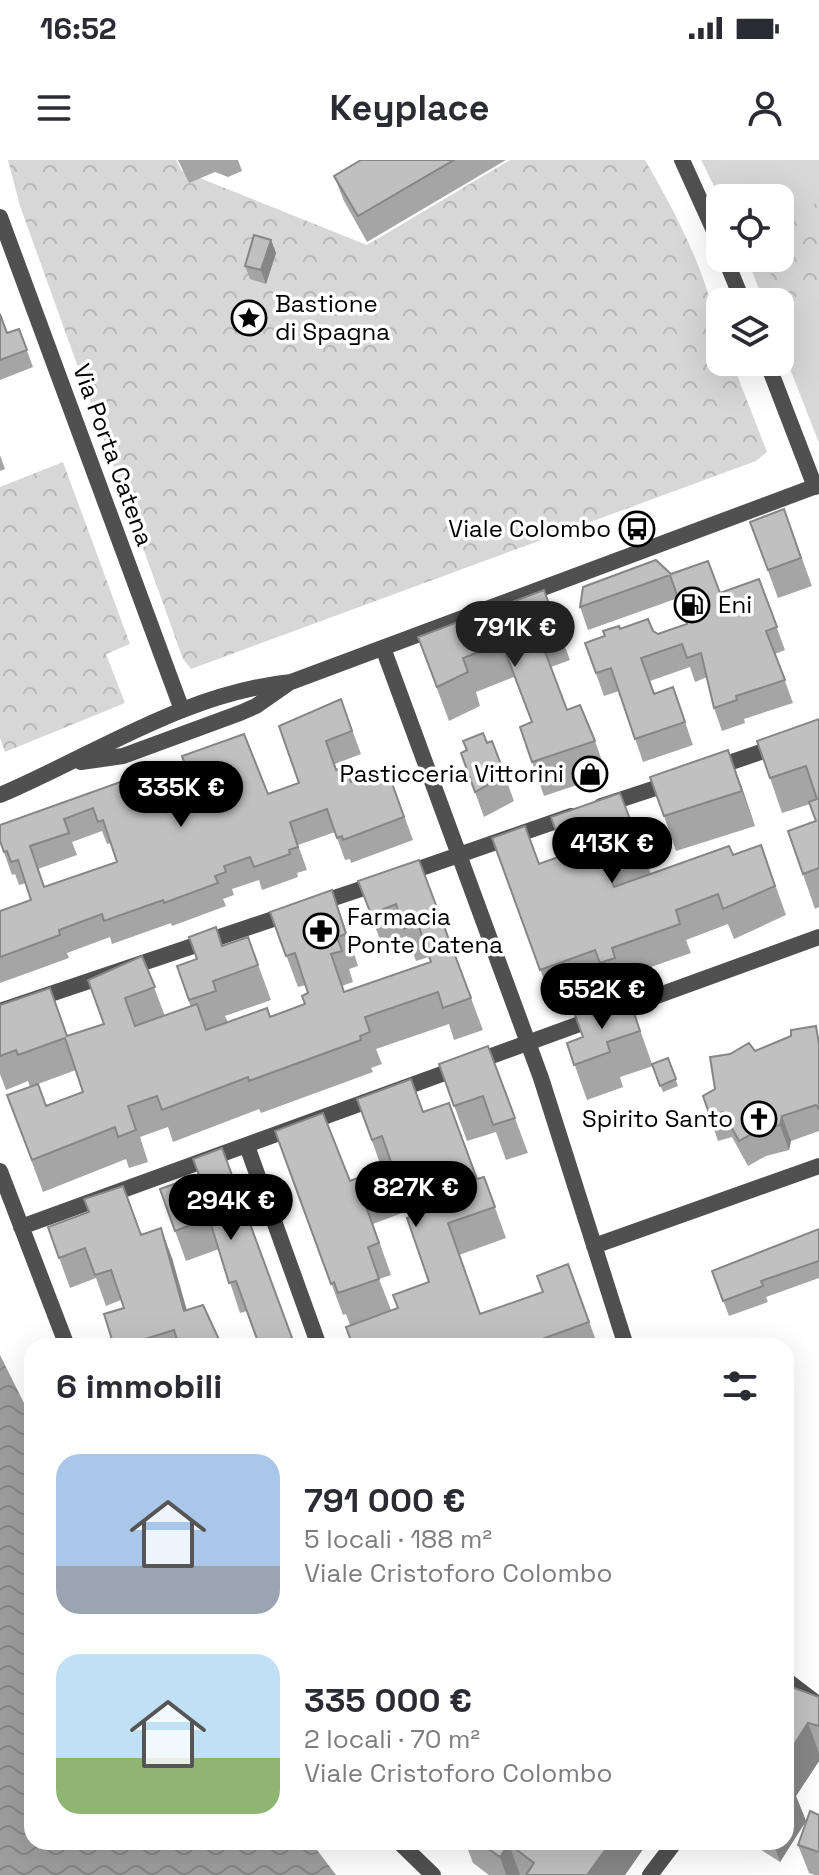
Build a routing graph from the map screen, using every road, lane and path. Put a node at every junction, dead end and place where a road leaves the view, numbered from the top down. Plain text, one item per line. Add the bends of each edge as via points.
1 (682, 160) edge
2 (706, 213) edge
3 (0, 217) edge
4 (773, 376) edge
5 (818, 490) edge
6 (383, 648) junction
7 (291, 682) junction
8 (182, 710) junction
9 (819, 732) edge
10 (75, 762) junction
11 (0, 795) edge
12 (460, 856) junction
13 (819, 937) edge
14 (0, 1011) edge
15 (528, 1042) junction
16 (247, 1146) junction
17 (819, 1166) edge
18 (0, 1171) edge
19 (21, 1227) junction
20 (594, 1246) junction
21 (64, 1338) edge
22 (316, 1338) edge
23 (623, 1338) edge
24 (794, 1689) edge
25 (819, 1705) edge
26 (407, 1850) edge
27 (669, 1850) edge
28 (433, 1875) edge
29 (650, 1875) edge

1 - 2 street
3 - 8 street, Via Porta Catena
4 - 5 street
5 - 6 street
6 - 7 street
6 - 12 street
7 - 8 street via 248,686
7 - 10 street via 240,713 123,756
8 - 10 street via 117,736
9 - 12 street
10 - 11 street
12 - 14 street
12 - 15 street
13 - 15 street
15 - 16 street
15 - 20 street
16 - 19 street
16 - 22 street
17 - 20 street
18 - 19 street
19 - 21 street
20 - 23 street
24 - 25 street
26 - 28 street
27 - 29 street

